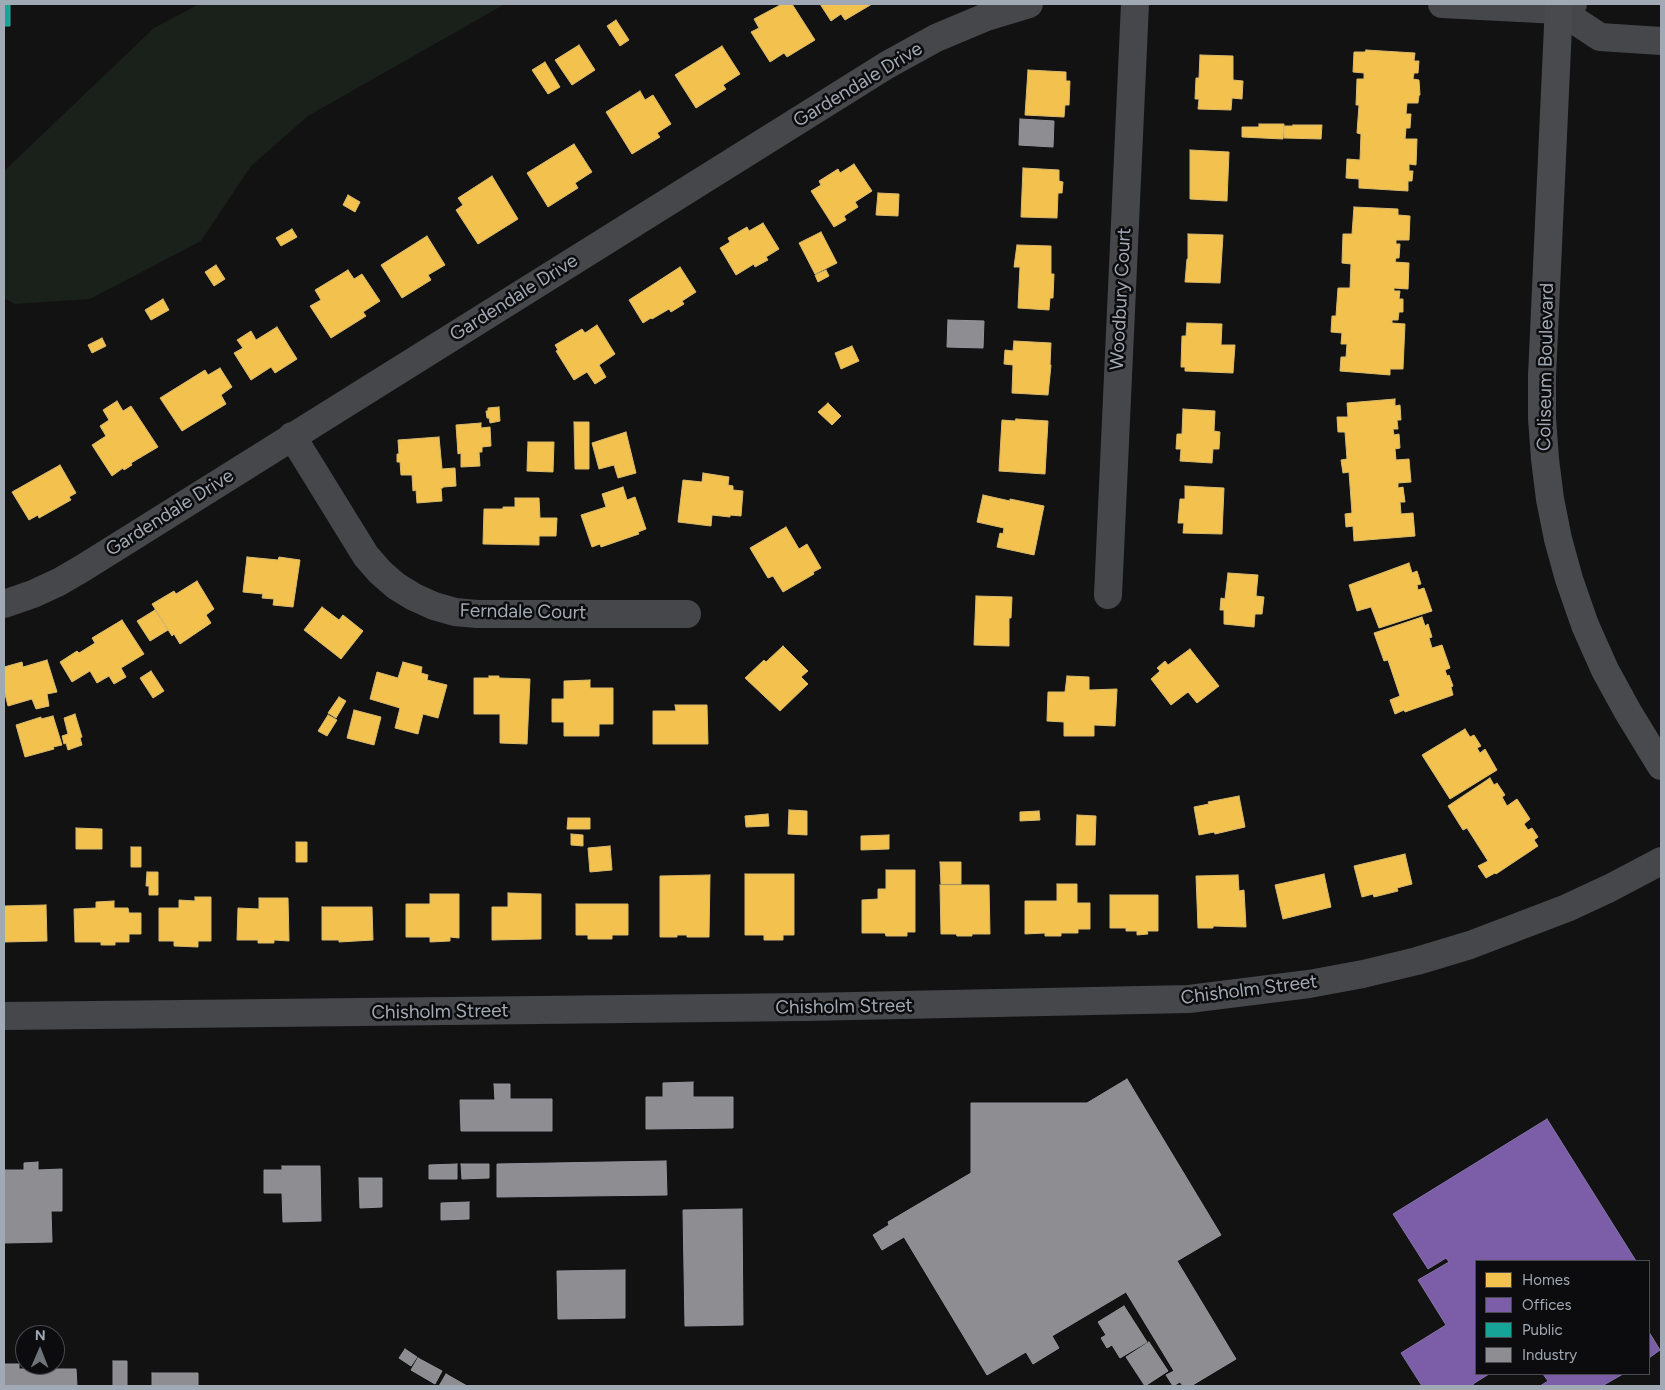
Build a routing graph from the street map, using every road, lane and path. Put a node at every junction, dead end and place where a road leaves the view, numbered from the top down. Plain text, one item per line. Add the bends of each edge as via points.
1 (1029, 4) edge
2 (1135, 4) edge
3 (1442, 4) edge
4 (1564, 6) edge
5 (1661, 40) edge
6 (292, 436) junction
7 (1108, 595) dead end
8 (4, 604) edge
9 (687, 614) dead end
10 (1661, 766) edge
11 (1661, 861) edge
12 (4, 1016) edge

1 - 6 street, Gardendale Drive via 986,17 936,38 887,66
2 - 7 street, Woodbury Court
3 - 4 street
4 - 5 street via 1600,37
4 - 10 main road, Coliseum Boulevard via 1542,376 1542,418 1550,499 1568,579 1585,625 1628,712
6 - 8 street, Gardendale Drive via 59,582
6 - 9 street, Ferndale Court via 366,556 396,586 428,603 456,612 477,614
11 - 12 street, Chisholm Street via 1567,908 1470,945 1417,961 1309,984 1189,999 805,1008

